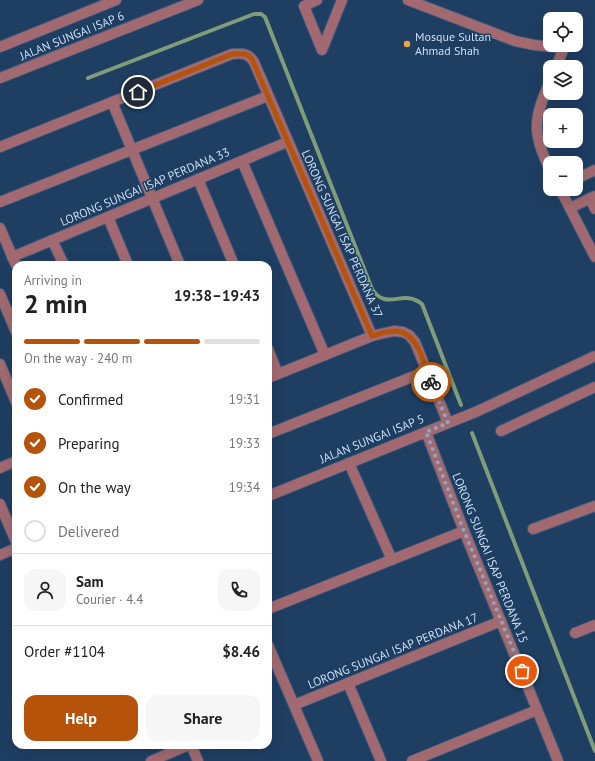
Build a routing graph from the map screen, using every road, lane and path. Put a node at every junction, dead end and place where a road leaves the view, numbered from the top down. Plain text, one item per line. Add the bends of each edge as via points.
1 (116, 0) edge
2 (198, 0) edge
3 (317, 0) edge
4 (342, 0) edge
5 (408, 0) edge
6 (543, 46) edge
7 (0, 47) edge
8 (0, 78) edge
9 (268, 96) junction
10 (543, 99) edge
11 (112, 102) junction
12 (287, 142) junction
13 (0, 147) edge
14 (132, 150) junction
15 (544, 156) edge
16 (242, 161) junction
17 (595, 170) edge
18 (583, 176) edge
19 (198, 179) junction
20 (564, 196) edge
21 (592, 197) edge
22 (153, 198) junction
23 (0, 202) edge
24 (570, 208) junction
25 (595, 209) edge
26 (108, 217) junction
27 (0, 228) edge
28 (52, 240) junction
29 (595, 257) edge
30 (14, 261) edge
31 (62, 261) edge
32 (126, 261) edge
33 (178, 261) edge
34 (232, 261) edge
35 (0, 294) edge
36 (12, 322) edge
37 (372, 336) junction
38 (325, 355) junction
39 (595, 356) edge
40 (272, 359) edge
41 (0, 364) edge
42 (427, 371) junction
43 (278, 374) junction
44 (272, 376) edge
45 (595, 387) edge
46 (12, 392) edge
47 (448, 423) junction
48 (501, 431) dead end
49 (272, 432) edge
50 (426, 432) junction
51 (12, 463) edge
52 (349, 463) junction
53 (0, 468) edge
54 (272, 494) edge
55 (0, 504) edge
56 (595, 506) edge
57 (533, 529) dead end
58 (464, 531) junction
59 (12, 532) edge
60 (12, 550) edge
61 (0, 555) edge
62 (392, 560) junction
63 (272, 607) edge
64 (501, 621) junction
65 (595, 625) edge
66 (575, 633) dead end
67 (272, 653) edge
68 (348, 683) junction
69 (294, 705) junction
70 (537, 710) junction
71 (180, 749) edge
72 (192, 749) edge
73 (151, 761) edge
74 (198, 761) edge
75 (318, 761) edge
76 (381, 761) edge
77 (412, 761) edge
78 (558, 761) edge

1 - 7 street
2 - 8 street, JALAN SUNGAI ISAP 6
3 - 4 street via 304,6 322,50
5 - 6 street via 515,41
9 - 11 street, LORONG SUNGAI ISAP PERDANA 37 via 251,57 239,53
9 - 12 street, LORONG SUNGAI ISAP PERDANA 37
9 - 14 street
10 - 15 street via 536,126
11 - 13 street, LORONG SUNGAI ISAP PERDANA 37
11 - 14 street
12 - 16 street, LORONG SUNGAI ISAP PERDANA 33
12 - 37 street, LORONG SUNGAI ISAP PERDANA 37
14 - 22 street
14 - 23 street
16 - 19 street, LORONG SUNGAI ISAP PERDANA 33
16 - 38 street
17 - 18 street
19 - 22 street, LORONG SUNGAI ISAP PERDANA 33
19 - 34 street
20 - 24 street
21 - 24 street
21 - 25 street
22 - 26 street, LORONG SUNGAI ISAP PERDANA 33
22 - 33 street
24 - 29 street
26 - 28 street, LORONG SUNGAI ISAP PERDANA 33
26 - 32 street
27 - 30 street
28 - 30 street, LORONG SUNGAI ISAP PERDANA 33
28 - 31 street
35 - 36 street
37 - 38 street
37 - 42 street via 394,331 409,335 415,342
38 - 43 street
39 - 47 street, JALAN SUNGAI ISAP 5
40 - 43 street
41 - 46 street
42 - 47 street
42 - 49 street
43 - 44 street
45 - 48 street
47 - 50 street, JALAN SUNGAI ISAP 5
50 - 52 street, JALAN SUNGAI ISAP 5
50 - 58 street, LORONG SUNGAI ISAP PERDANA 15
51 - 53 street
52 - 54 street, JALAN SUNGAI ISAP 5
52 - 62 street
55 - 59 street
56 - 57 street
58 - 62 street
58 - 64 street, LORONG SUNGAI ISAP PERDANA 15
60 - 61 street
62 - 63 street
64 - 68 street, LORONG SUNGAI ISAP PERDANA 17
64 - 70 street, LORONG SUNGAI ISAP PERDANA 15
65 - 66 street
67 - 69 street
68 - 69 street, LORONG SUNGAI ISAP PERDANA 17
68 - 76 street
69 - 75 street
70 - 77 street
70 - 78 street, LORONG SUNGAI ISAP PERDANA 15
71 - 73 street
72 - 74 street

